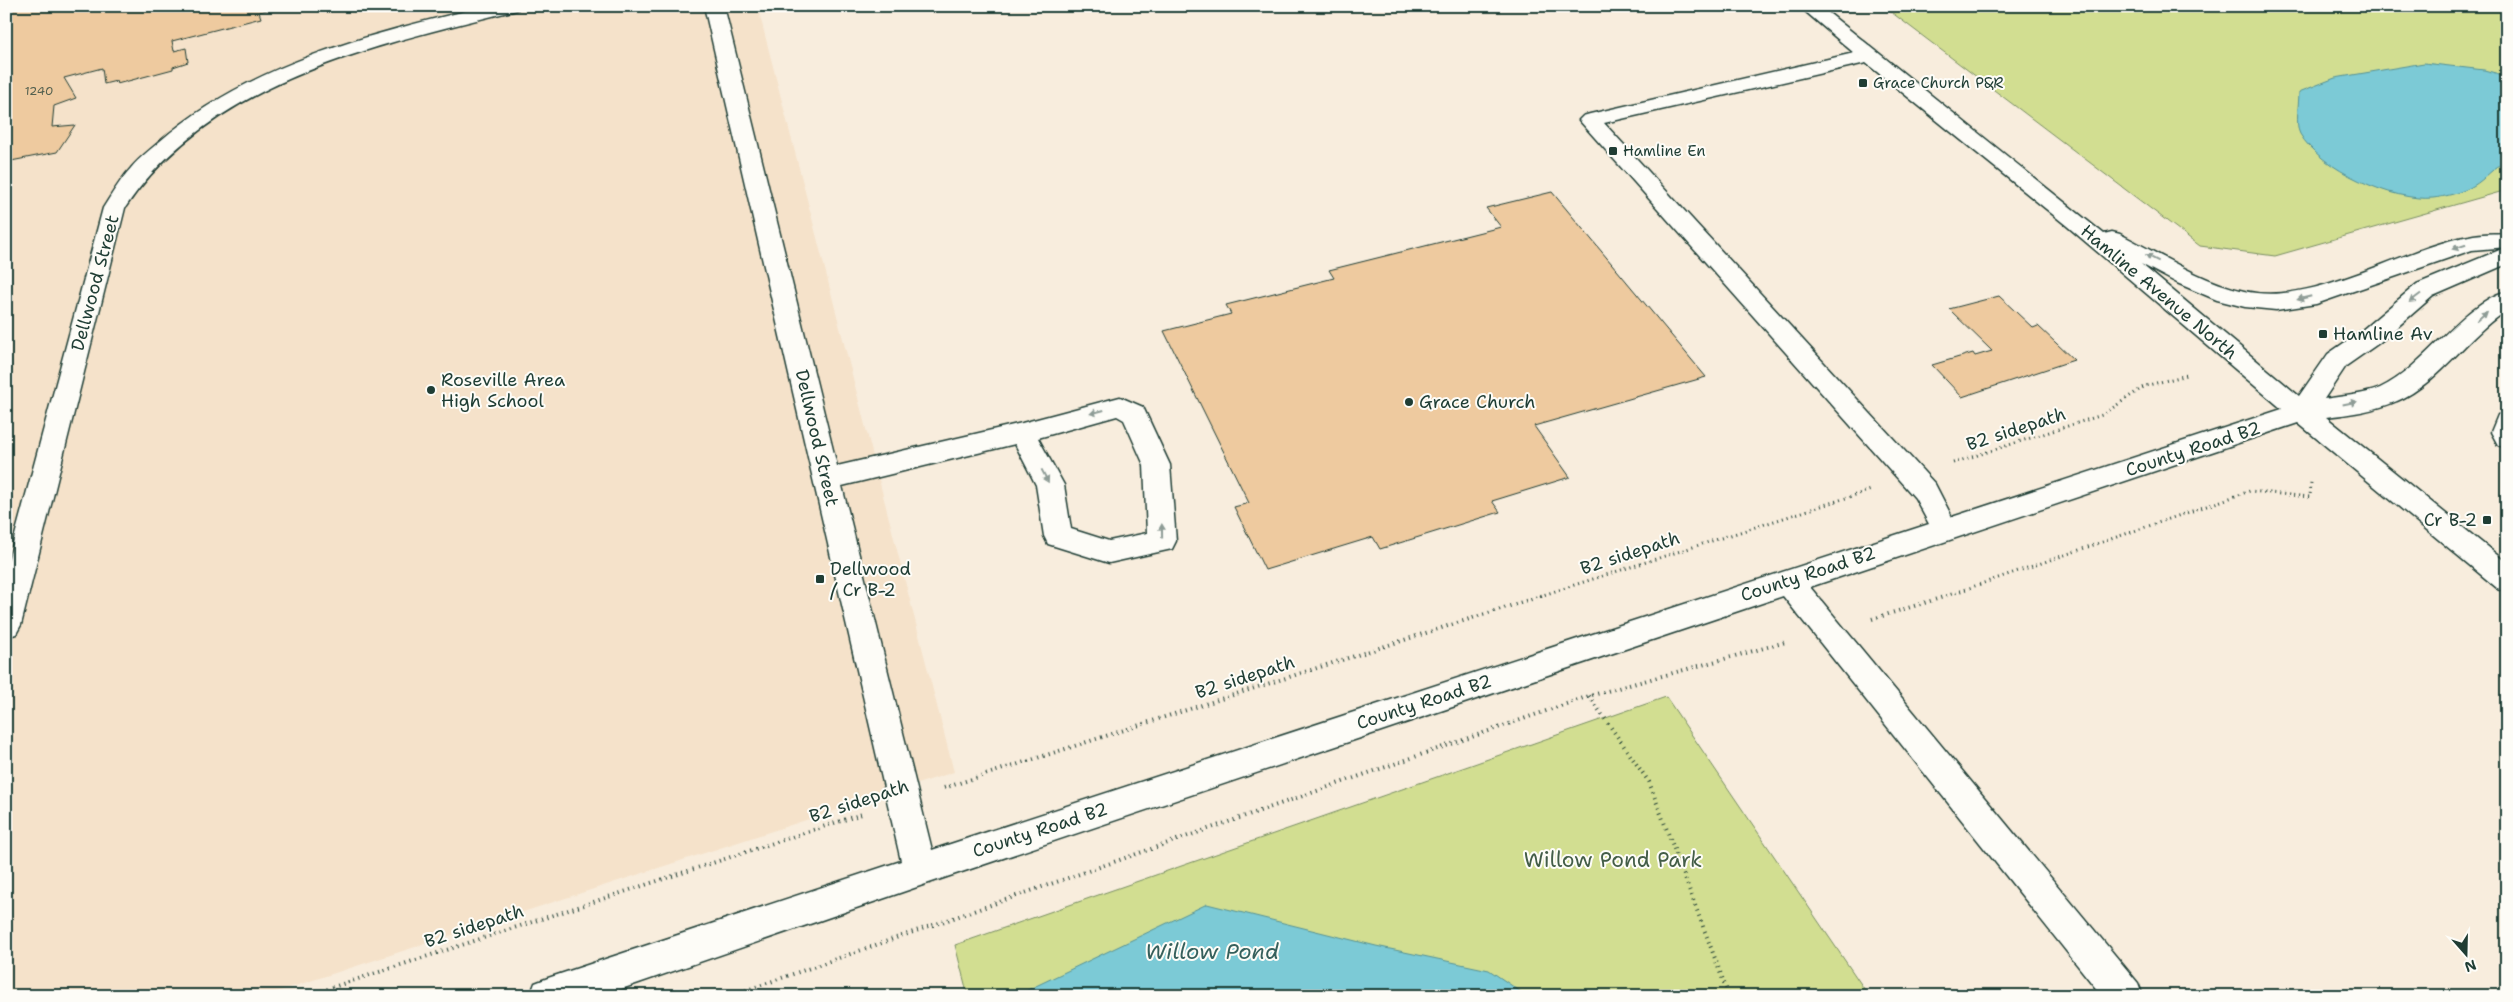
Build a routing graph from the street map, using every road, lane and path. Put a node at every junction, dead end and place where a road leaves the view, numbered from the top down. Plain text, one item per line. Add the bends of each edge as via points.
1 (510, 6) edge
2 (714, 6) edge
3 (1808, 6) edge
4 (1869, 56) junction
5 (2075, 221) junction
6 (2507, 240) edge
7 (2507, 255) edge
8 (2507, 299) edge
9 (2187, 375) dead end
10 (2302, 412) junction
11 (2507, 422) edge
12 (1022, 433) junction
13 (2507, 438) edge
14 (1912, 477) junction
15 (827, 478) junction
16 (2311, 482) dead end
17 (1945, 529) junction
18 (2507, 580) edge
19 (1788, 581) junction
20 (6, 625) edge
21 (1828, 631) junction
22 (1589, 696) junction
23 (903, 801) junction
24 (920, 870) junction
25 (306, 996) edge
26 (548, 996) edge
27 (730, 996) edge
28 (1728, 996) edge
29 (2125, 996) edge

1 - 20 street, Dellwood Street via 372,41 313,60 255,87 194,123 142,169 114,208
2 - 15 street, Dellwood Street
3 - 4 street, Hamline Avenue North
4 - 5 street, Hamline Avenue North
4 - 14 street via 1590,120
6 -> 5 street via 2470,243 2307,298 2263,302 2215,291
5 - 10 street, Hamline Avenue North
7 -> 10 street via 2425,290 2406,304 2370,337 2337,360
10 -> 8 street, County Road B2 via 2389,394 2428,368 2492,307
9 - 14 path, B2 sidepath via 2145,386 2102,415
10 - 17 street, County Road B2
10 - 18 street, Hamline Avenue North
11 - 13 street via 2504,432
12 -> 12 street via 1050,485 1058,536 1109,552 1162,542 1157,465 1134,414 1120,406
12 - 15 street
14 - 17 street via 1925,491
14 - 23 path, B2 sidepath
15 - 23 street, Dellwood Street
16 - 21 path via 2310,497 2250,491 1919,606
17 - 19 street, County Road B2
19 - 21 street
19 - 24 street, County Road B2
21 - 22 path
21 - 29 street
22 - 27 path
22 - 28 path via 1649,782
23 - 24 street, Dellwood Street
23 - 25 path, B2 sidepath
24 - 26 street, County Road B2

